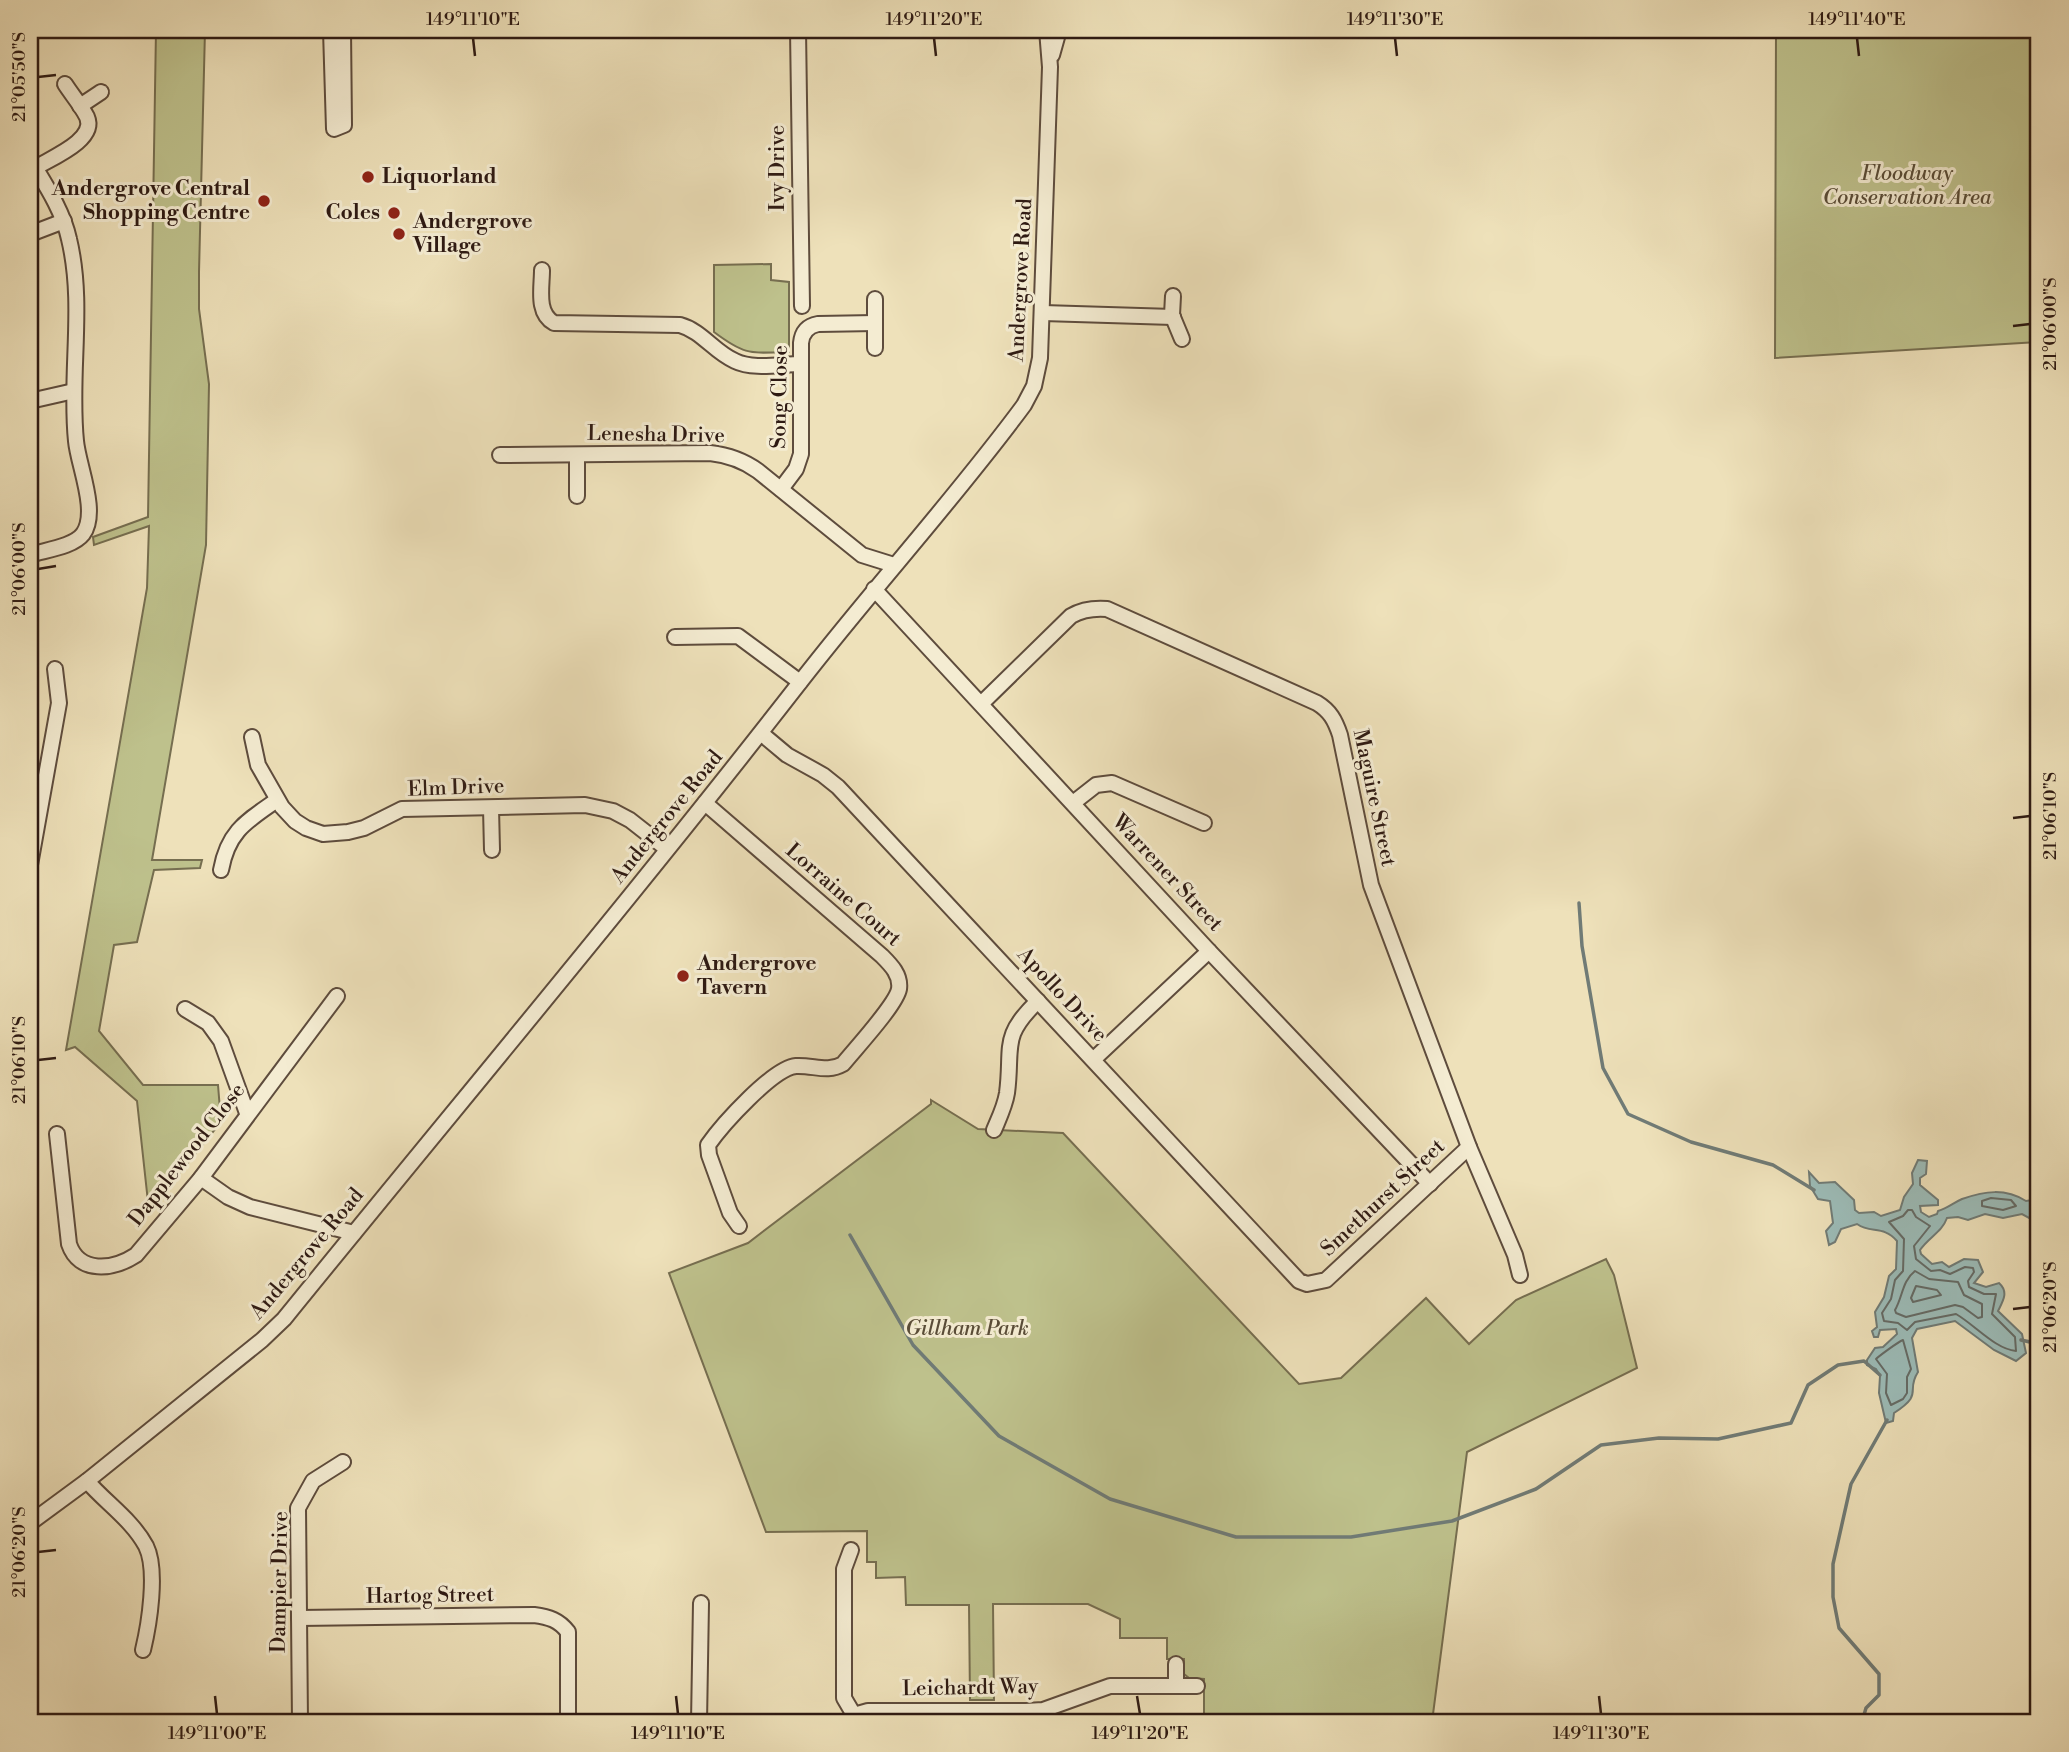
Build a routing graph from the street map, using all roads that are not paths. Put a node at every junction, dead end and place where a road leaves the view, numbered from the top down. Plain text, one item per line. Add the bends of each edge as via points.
1 (331, 30) edge
2 (343, 30) edge
3 (798, 30) edge
4 (1046, 30) edge
5 (1059, 30) edge
6 (1050, 67) junction
7 (65, 84) dead end
8 (101, 92) dead end
9 (80, 106) junction
10 (33, 163) edge
11 (64, 221) junction
12 (30, 234) edge
13 (542, 270) dead end
14 (1173, 296) dead end
15 (875, 299) dead end
16 (802, 306) dead end
17 (1042, 313) junction
18 (1173, 317) junction
19 (875, 323) junction
20 (1182, 339) dead end
21 (875, 348) dead end
22 (801, 364) junction
23 (74, 391) junction
24 (30, 401) edge
25 (500, 455) dead end
26 (578, 455) junction
27 (781, 489) junction
28 (577, 496) dead end
29 (30, 555) edge
30 (862, 555) junction
31 (894, 565) junction
32 (877, 586) junction
33 (675, 637) dead end
34 (55, 669) dead end
35 (800, 682) junction
36 (982, 703) junction
37 (762, 734) junction
38 (252, 737) dead end
39 (277, 800) junction
40 (705, 803) junction
41 (1073, 803) junction
42 (491, 808) junction
43 (1204, 823) dead end
44 (667, 849) junction
45 (492, 850) dead end
46 (30, 865) edge
47 (221, 870) dead end
48 (1209, 951) junction
49 (337, 996) dead end
50 (1038, 1001) junction
51 (185, 1009) dead end
52 (1094, 1059) junction
53 (247, 1113) junction
54 (994, 1130) dead end
55 (57, 1134) dead end
56 (1469, 1147) junction
57 (201, 1178) junction
58 (1430, 1184) junction
59 (739, 1226) dead end
60 (354, 1233) junction
61 (1520, 1275) dead end
62 (1310, 1283) junction
63 (1310, 1300) dead end
64 (343, 1462) dead end
65 (91, 1478) junction
66 (30, 1523) edge
67 (30, 1533) edge
68 (851, 1550) dead end
69 (701, 1603) dead end
70 (299, 1618) junction
71 (143, 1650) dead end
72 (1176, 1664) dead end
73 (1176, 1685) junction
74 (1197, 1686) dead end
75 (852, 1719) edge
76 (300, 1722) edge
77 (569, 1722) edge
78 (699, 1722) edge

1 - 2 street via 339,127
3 - 16 street, Ivy Drive
4 - 6 street, Andergrove Road
5 - 6 street, Andergrove Road
6 - 17 street, Andergrove Road
7 - 9 street
8 - 9 street
9 - 10 street via 88,120 86,135
10 - 11 street
11 - 12 street
11 - 23 street via 75,278
13 - 22 street via 542,312 554,323 680,325 740,363
14 - 18 street
15 - 19 street
17 - 18 street
17 - 31 street, Andergrove Road via 1039,367 1024,405
18 - 20 street
19 - 21 street
19 - 22 street, Song Close via 812,325 802,338
22 - 27 street, Song Close via 802,454
23 - 24 street
23 - 29 street via 74,426 88,491 85,533 76,541
25 - 26 street, Lenesha Drive
26 - 27 street, Lenesha Drive via 722,454 749,464
26 - 28 street
27 - 30 street, Lenesha Drive
30 - 31 street, Lenesha Drive
30 - 32 street, Lenesha Drive
31 - 32 street, Andergrove Road
32 - 35 street, Andergrove Road
32 - 36 street, Warrener Street
33 - 35 street via 738,636
34 - 46 street via 59,704
35 - 37 street, Andergrove Road
36 - 41 street, Warrener Street
36 - 56 street, Maguire Street via 1071,616 1097,608 1328,710 1340,735 1371,886
37 - 40 street, Andergrove Road
37 - 50 street, Apollo Drive via 838,787
38 - 39 street, Elm Drive via 257,762
39 - 42 street, Elm Drive via 295,821 323,834 364,828 402,809
39 - 47 street via 231,838
40 - 44 street, Andergrove Road
40 - 59 street, Lorraine Court via 882,956 894,968 899,988 843,1064 834,1069 785,1068 750,1098 708,1145 730,1213
41 - 43 street via 1096,785 1112,783
41 - 48 street, Warrener Street
42 - 44 street, Elm Drive via 585,806 613,811
42 - 45 street
44 - 60 street, Andergrove Road
48 - 52 street
48 - 58 street, Warrener Street
49 - 53 street, Dapplewood Close
50 - 52 street, Apollo Drive
50 - 54 street via 1021,1017 1012,1035 1007,1093
51 - 53 street via 208,1023 221,1041
52 - 62 street, Apollo Drive via 1298,1281
53 - 57 street, Dapplewood Close
55 - 57 street, Dapplewood Close via 69,1244 74,1257 85,1264 124,1262 136,1255
56 - 58 street, Smethurst Street
56 - 61 street, Maguire Street
57 - 60 street via 250,1207
58 - 62 street, Smethurst Street via 1326,1280
60 - 65 street, Andergrove Road via 269,1333
62 - 63 street
64 - 70 street, Dampier Drive via 313,1481 298,1508
65 - 66 street, Andergrove Road
65 - 67 street, Andergrove Road
65 - 71 street via 149,1554 150,1621
68 - 75 street via 844,1569 844,1698
69 - 78 street
70 - 76 street, Dampier Drive
70 - 77 street, Hartog Street via 534,1615 561,1623 568,1632
72 - 73 street
73 - 74 street, Leichardt Way
73 - 75 street, Leichardt Way via 1110,1686 1043,1710 867,1711

